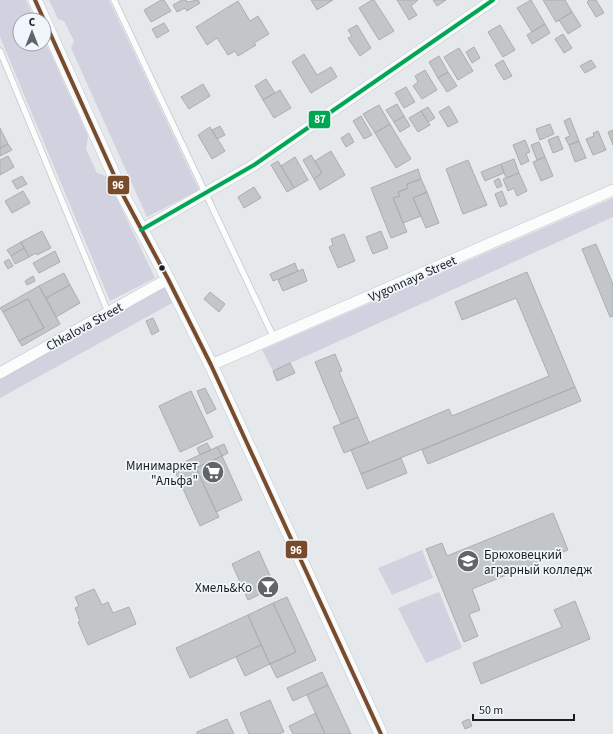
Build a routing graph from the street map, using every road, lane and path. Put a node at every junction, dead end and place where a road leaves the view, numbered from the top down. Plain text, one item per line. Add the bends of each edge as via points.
1 (35, 0) edge
2 (114, 0) edge
3 (493, 0) edge
4 (0, 50) edge
5 (613, 190) edge
6 (206, 194) junction
7 (141, 230) junction
8 (168, 279) junction
9 (108, 312) junction
10 (274, 338) junction
11 (211, 365) junction
12 (0, 373) edge
13 (381, 734) edge

1 - 7 street
2 - 6 lane
3 - 6 street via 254,165
4 - 9 lane
5 - 10 street, Vygonnaya Street
6 - 7 street
6 - 10 lane
7 - 8 street
8 - 9 street, Chkalova Street
8 - 11 street
9 - 12 street, Chkalova Street
10 - 11 street, Vygonnaya Street
11 - 13 street

